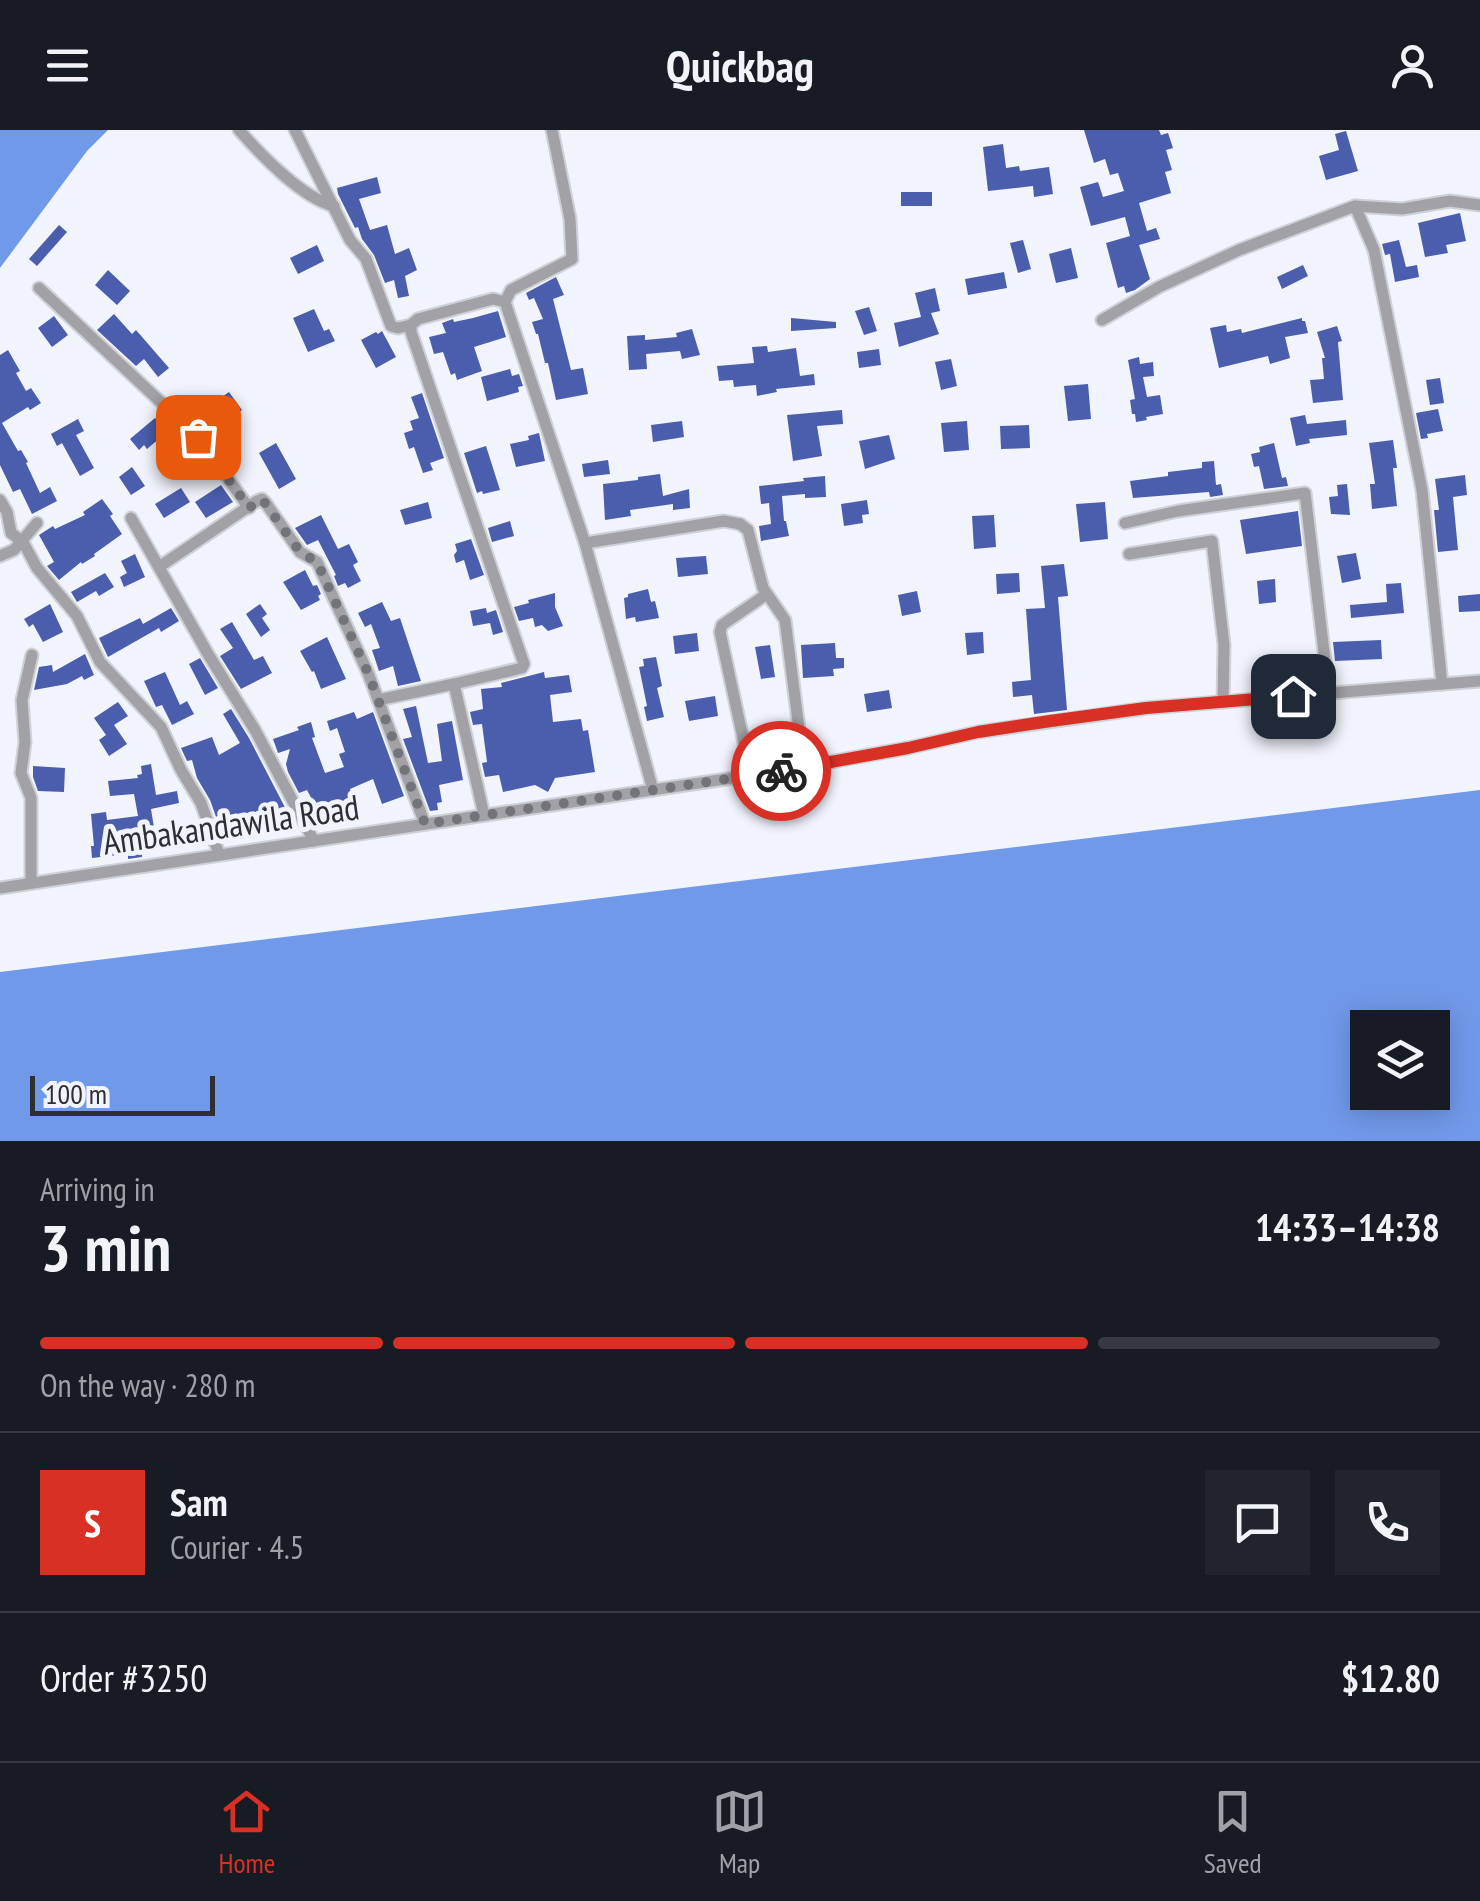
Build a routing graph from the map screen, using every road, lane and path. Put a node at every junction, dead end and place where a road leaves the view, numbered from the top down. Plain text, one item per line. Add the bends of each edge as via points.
1 (238, 130) edge
2 (296, 130) edge
3 (552, 130) edge
4 (334, 206) junction
5 (1355, 206) junction
6 (1480, 206) edge
7 (39, 288) dead end
8 (505, 302) junction
9 (1102, 320) dead end
10 (411, 326) junction
11 (0, 500) edge
12 (249, 508) junction
13 (131, 518) dead end
14 (1125, 523) dead end
15 (37, 524) dead end
16 (22, 542) junction
17 (585, 543) junction
18 (1129, 554) dead end
19 (0, 556) edge
20 (158, 567) junction
21 (768, 594) junction
22 (32, 656) dead end
23 (1480, 681) edge
24 (454, 684) junction
25 (1442, 684) junction
26 (1328, 694) junction
27 (378, 700) junction
28 (1223, 702) junction
29 (804, 766) junction
30 (751, 775) junction
31 (653, 790) junction
32 (484, 815) junction
33 (425, 824) junction
34 (314, 840) junction
35 (218, 854) junction
36 (31, 883) junction
37 (0, 888) edge

1 - 4 street via 270,165
2 - 4 street
3 - 8 street via 572,259 511,290
4 - 10 street via 366,259 391,326
5 - 6 street
5 - 9 street via 1239,250
5 - 25 street via 1374,250 1422,490
7 - 12 street via 198,437
8 - 10 street via 492,299
8 - 17 street
10 - 24 street via 524,664
11 - 16 street via 11,533
12 - 20 street
12 - 27 street via 262,499 300,552 317,562
13 - 20 street
14 - 26 street via 1305,493
15 - 16 street
16 - 19 street
16 - 35 street via 77,616 100,662 161,728 202,804
17 - 21 street via 740,524 752,537
17 - 31 street
18 - 28 street via 1212,541
20 - 34 street
21 - 29 street via 785,620
21 - 30 street via 720,632
22 - 36 street via 22,700 21,772 31,798
23 - 25 street, Ambakandawila Road
24 - 27 street
24 - 32 street
25 - 26 street, Ambakandawila Road
26 - 28 street, Ambakandawila Road
27 - 33 street
28 - 29 street, Ambakandawila Road via 1032,724
29 - 30 street, Ambakandawila Road
30 - 31 street, Ambakandawila Road
31 - 32 street, Ambakandawila Road
32 - 33 street, Ambakandawila Road
33 - 34 street, Ambakandawila Road
34 - 35 street, Ambakandawila Road
35 - 36 street, Ambakandawila Road
36 - 37 street, Ambakandawila Road

